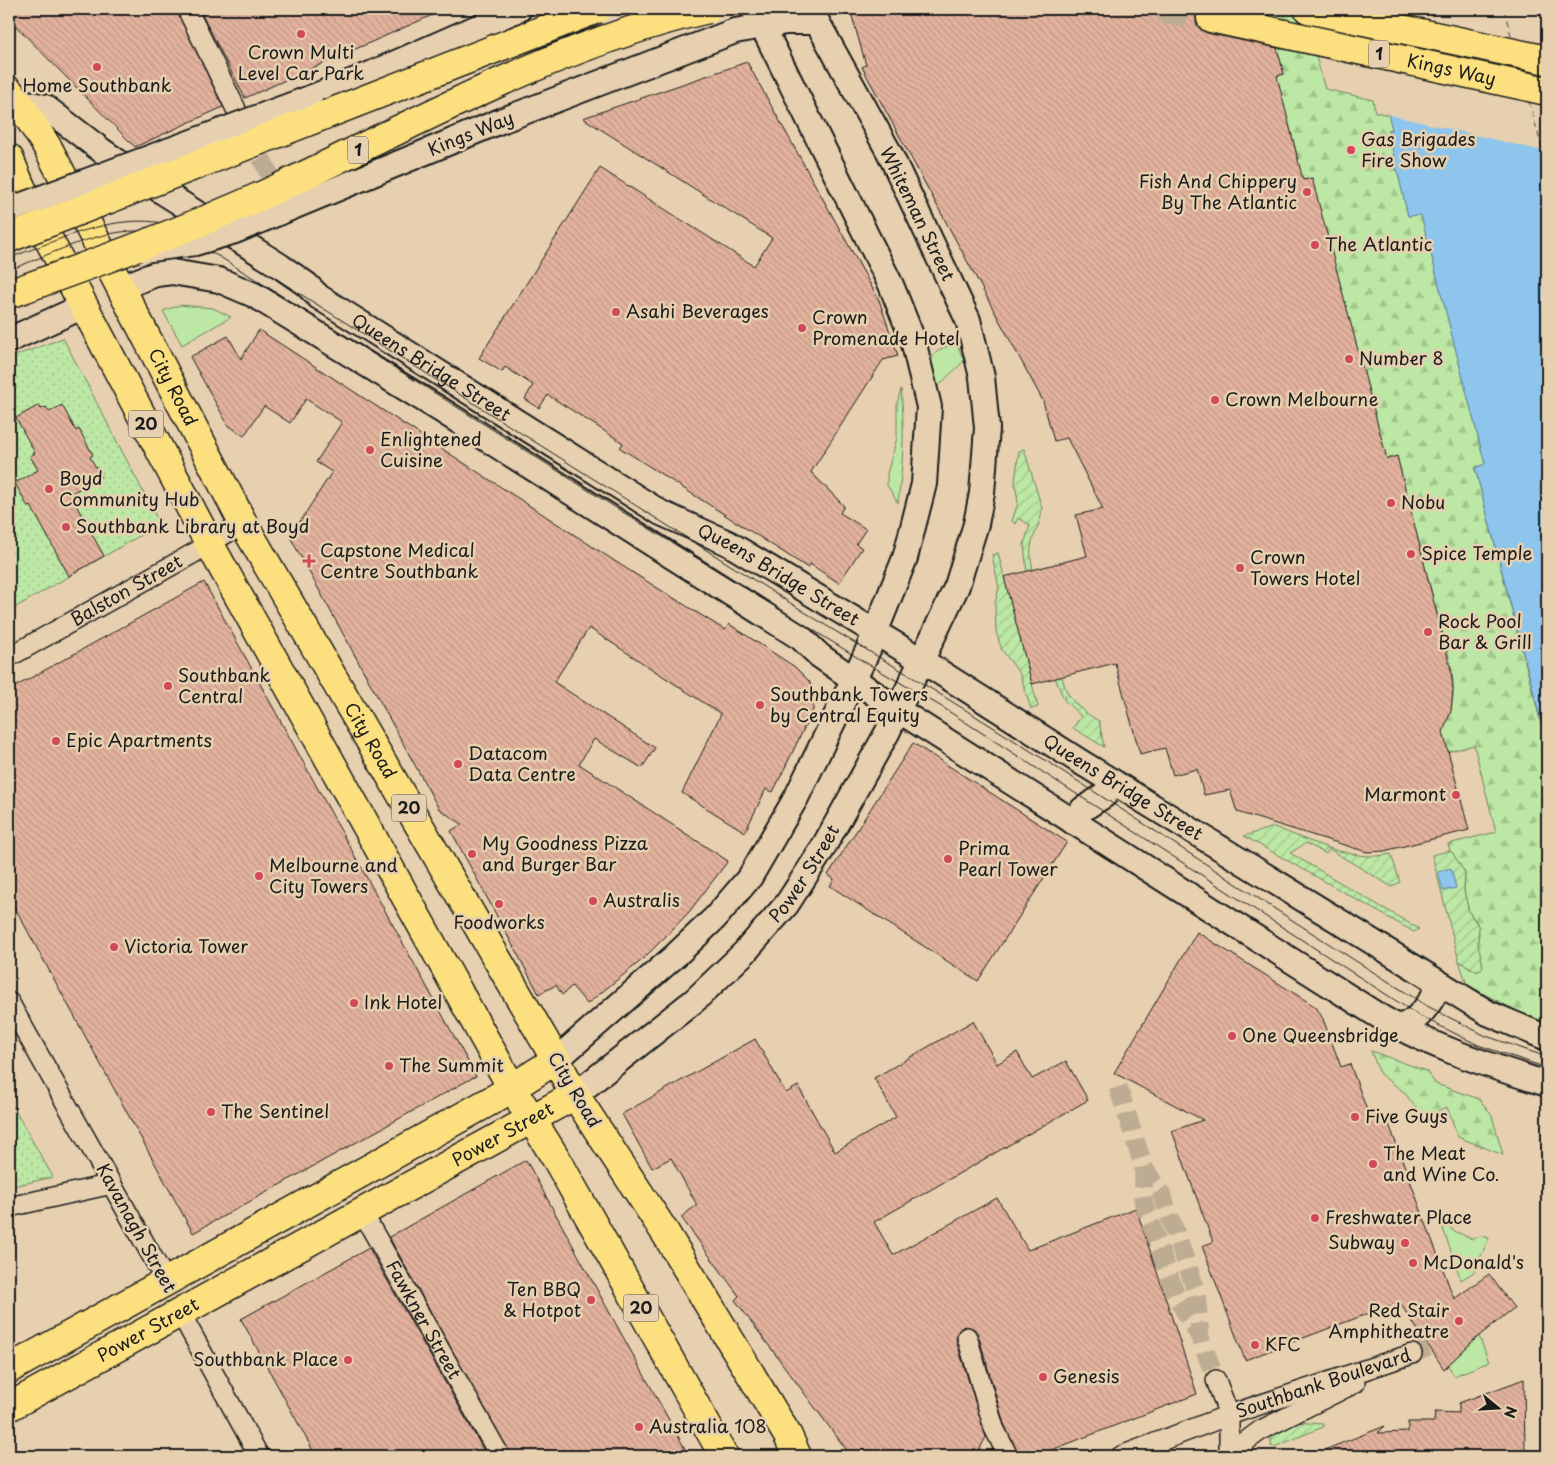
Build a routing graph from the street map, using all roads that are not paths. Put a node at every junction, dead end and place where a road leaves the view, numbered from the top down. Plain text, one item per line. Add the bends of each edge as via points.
1 (188, 9) edge
2 (518, 9) edge
3 (598, 9) edge
4 (708, 9) edge
5 (1308, 9) edge
6 (813, 15) edge
7 (759, 17) edge
8 (1210, 18) tunnel mouth
9 (1547, 60) edge
10 (1547, 91) edge
11 (13, 96) edge
12 (236, 110) dead end
13 (9, 158) edge
14 (144, 180) junction
15 (67, 183) junction
16 (15, 187) edge
17 (9, 210) edge
18 (9, 238) edge
19 (126, 252) junction
20 (122, 287) junction
21 (9, 294) edge
22 (84, 306) junction
23 (16, 331) edge
24 (243, 523) junction
25 (209, 542) junction
26 (875, 632) junction
27 (9, 657) edge
28 (921, 660) junction
29 (854, 680) junction
30 (898, 710) junction
31 (1112, 781) junction
32 (1073, 822) junction
33 (1439, 984) junction
34 (9, 1002) edge
35 (1397, 1027) junction
36 (1547, 1038) edge
37 (556, 1060) junction
38 (1547, 1084) edge
39 (512, 1088) junction
40 (576, 1095) junction
41 (532, 1120) junction
42 (345, 1182) junction
43 (112, 1184) junction
44 (9, 1207) edge
45 (362, 1212) junction
46 (166, 1281) junction
47 (181, 1314) junction
48 (967, 1337) dead end
49 (9, 1369) edge
50 (1216, 1380) tunnel mouth
51 (9, 1407) edge
52 (1229, 1415) junction
53 (798, 1455) edge
54 (259, 1456) edge
55 (500, 1456) edge
56 (724, 1456) edge
57 (1008, 1456) edge
58 (1121, 1456) edge
59 (1228, 1456) edge

1 - 12 street
2 - 17 street, bridge via 366,76
3 - 18 main road, bridge
4 - 19 main road, Kings Way / 1, bridge via 649,24 520,74 271,191
5 - 9 main road, Kings Way / 1
6 - 7 street, Kings Way
6 - 28 street, Whiteman Street via 889,152 968,320 982,378 987,428 976,524 957,586
7 - 19 street, Kings Way, bridge via 735,31 503,120 235,231 165,249
7 - 26 street via 891,284 913,340 929,407 924,484 905,558
8 - 10 main road, Kings Way / 1
11 - 14 street, Queens Bridge Street via 45,107
11 - 15 main road, City Road / 20
13 - 16 main road, 20
14 - 15 street
14 - 26 street, Queens Bridge Street via 256,250 306,284 319,298 652,507 728,543
15 - 16 street
15 - 20 main road, City Road / 20
16 - 22 main road, 20
19 - 21 main road, Kings Way / 1, bridge
20 - 22 main road, Queens Bridge Street
20 - 24 main road, City Road / 20
20 - 29 street, Queens Bridge Street via 156,274 172,272 218,280 254,295 801,638
22 - 23 street
22 - 25 main road, 20
24 - 25 street, Balston Street
24 - 37 main road, City Road / 20
25 - 27 street, Balston Street
25 - 39 main road, 20
26 - 28 street, Queens Bridge Street
26 - 29 street, Power Street
28 - 30 street, Whiteman Street
28 - 31 street, Queens Bridge Street
29 - 30 street, Queens Bridge Street
29 - 37 street, Power Street via 796,798 737,895 676,955
30 - 32 street, Queens Bridge Street
30 - 40 street, Power Street via 820,853 786,904 744,953 695,1000
31 - 32 street via 1101,799 1083,809
31 - 33 street, Queens Bridge Street
32 - 35 street, Queens Bridge Street
33 - 35 street via 1427,1006 1408,1024
33 - 36 street, Queens Bridge Street via 1488,1013
34 - 43 street, Kavanagh Street
35 - 38 street, Queens Bridge Street via 1481,1062
37 - 39 main road, Power Street
37 - 40 main road, City Road / 20
39 - 41 main road, 20
39 - 42 main road, Power Street
40 - 41 main road, Power Street
40 - 53 main road, City Road / 20 via 666,1234
41 - 45 main road, Power Street
41 - 56 main road, 20
42 - 45 main road, Fawkner Street
42 - 46 main road, Power Street
43 - 44 street
43 - 46 street, Kavanagh Street
45 - 47 main road, Power Street
45 - 55 street, Fawkner Street
46 - 47 main road, Kavanagh Street
46 - 49 main road, Power Street
47 - 51 main road, Power Street
47 - 54 street, Kavanagh Street
48 - 57 street via 994,1428
50 - 52 street
52 - 58 street, Southbank Boulevard
52 - 59 street
52 - 59 street, Southbank Boulevard via 1412,1354 1260,1430

